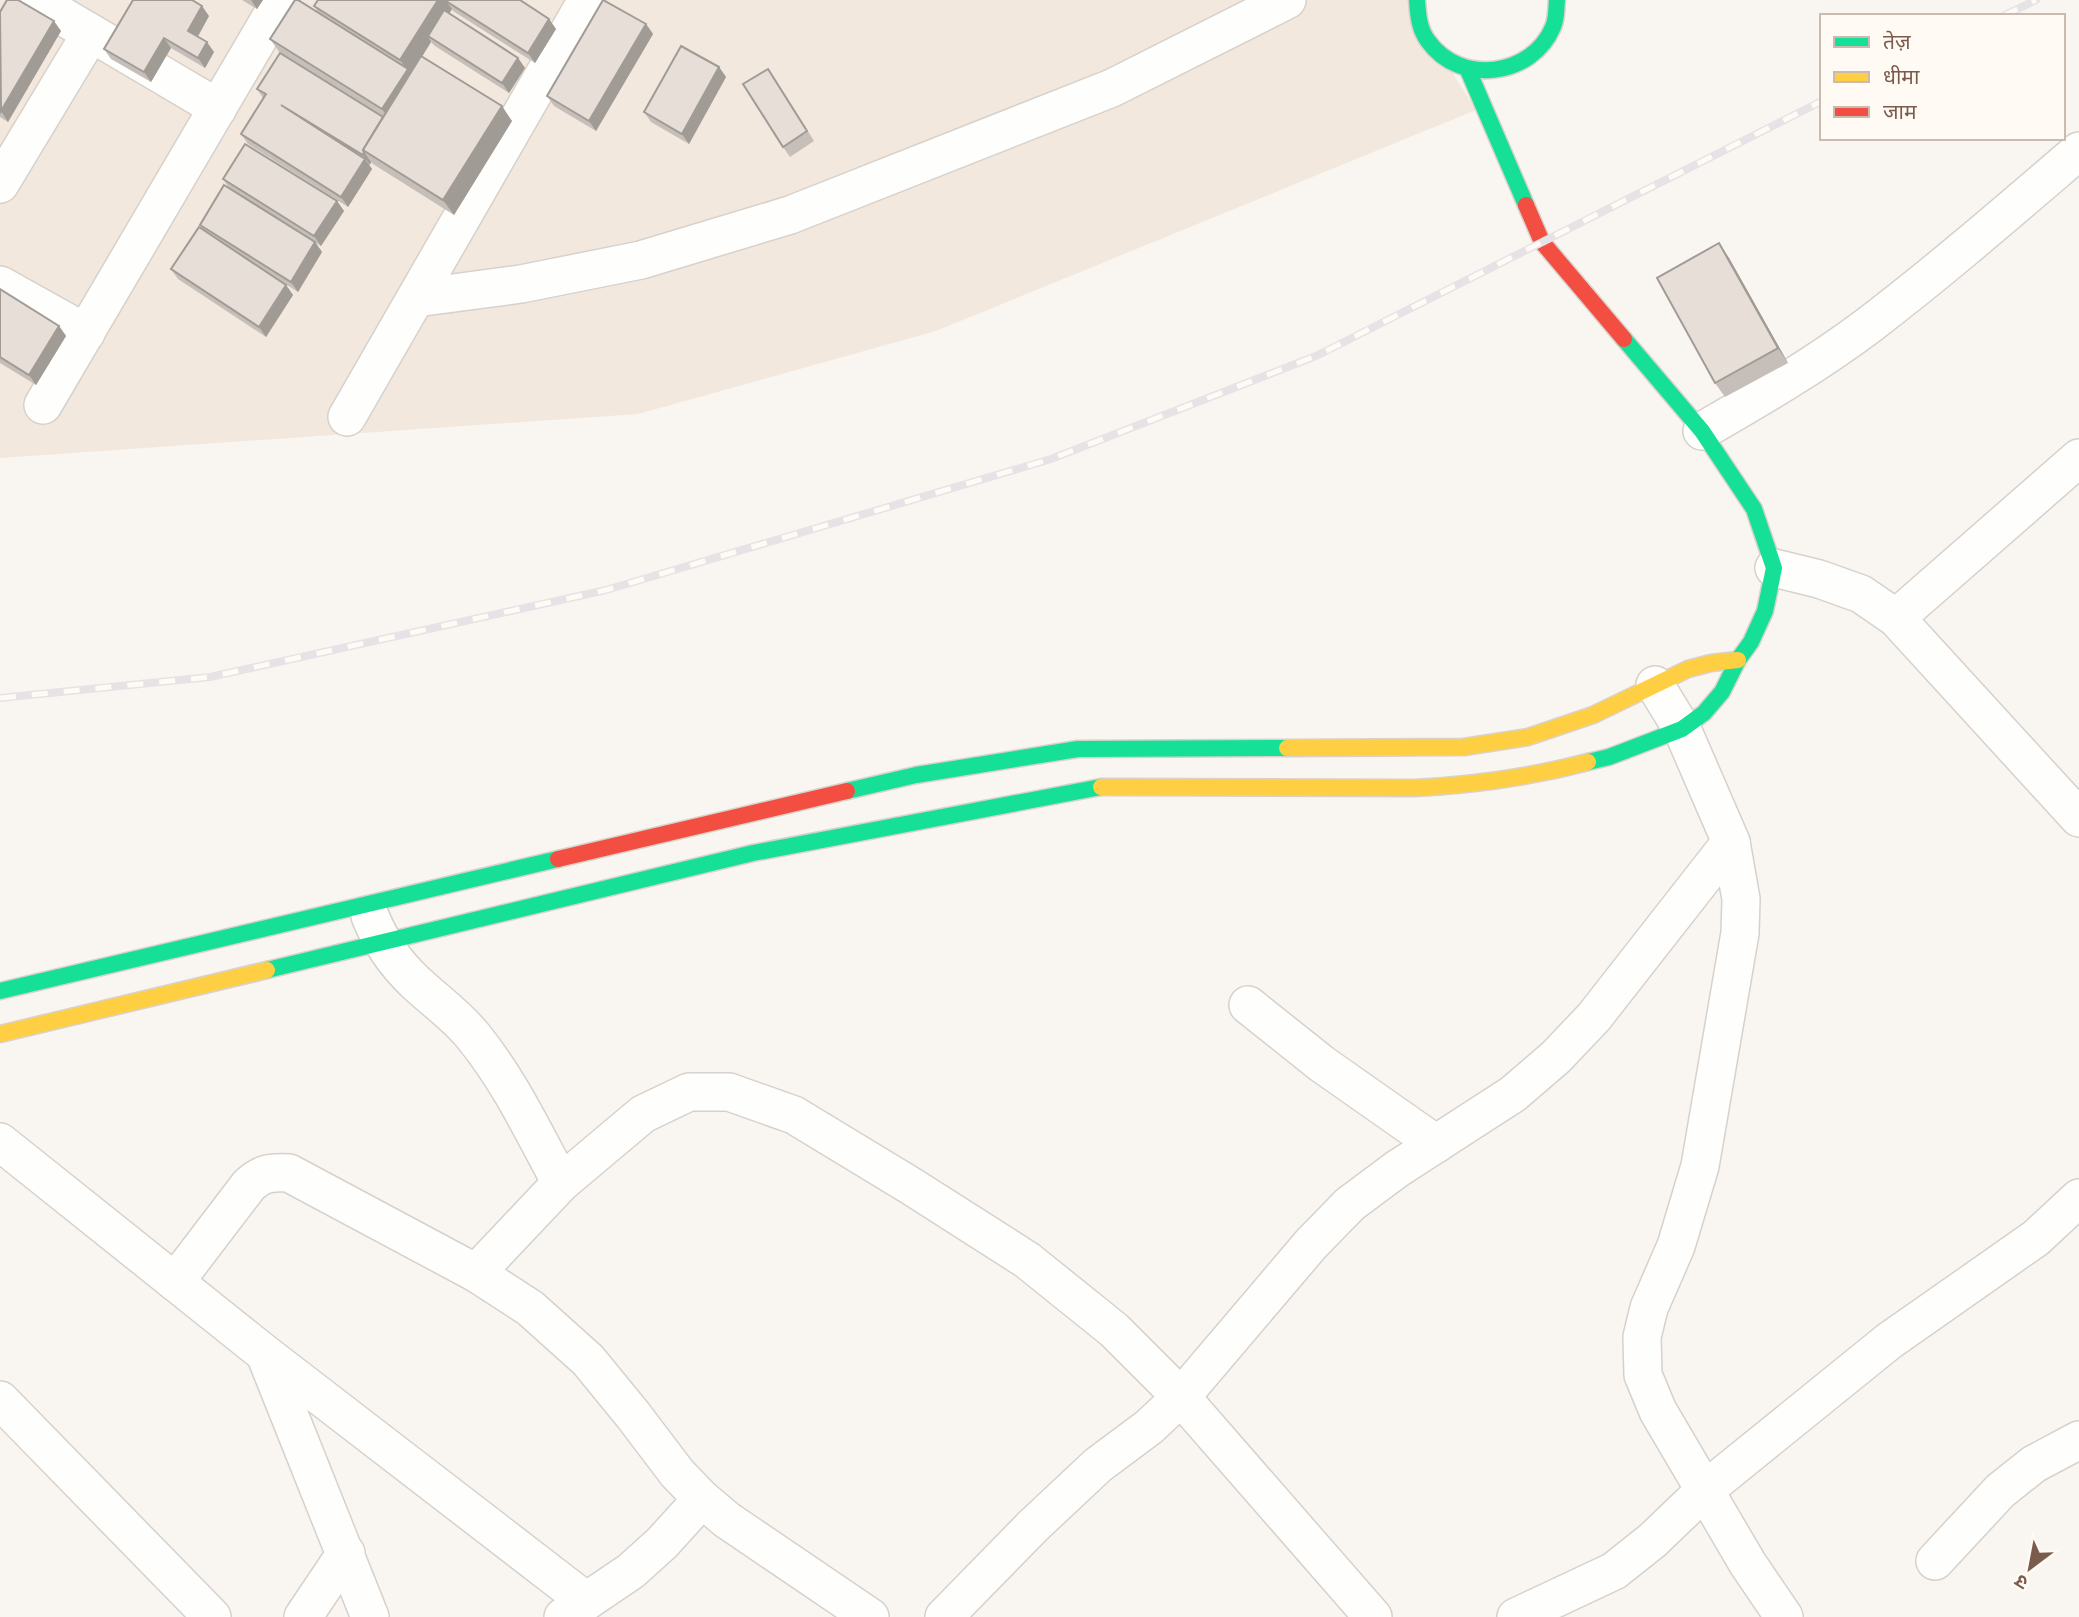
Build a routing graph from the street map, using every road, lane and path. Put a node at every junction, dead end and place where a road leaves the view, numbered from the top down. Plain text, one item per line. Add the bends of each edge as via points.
1 (35, 0) edge
2 (281, 0) edge
3 (587, 0) edge
4 (1287, 0) edge
5 (1557, 0) edge
6 (1413, 4) edge
7 (1575, 7) dead end
8 (1555, 21) junction
9 (91, 33) junction
10 (1468, 70) junction
11 (218, 108) junction
12 (2079, 151) edge
13 (0, 184) edge
14 (0, 285) edge
15 (416, 298) junction
16 (86, 332) junction
17 (43, 405) dead end
18 (347, 417) dead end
19 (1702, 432) junction
20 (2079, 458) edge
21 (1774, 568) junction
22 (1896, 618) junction
23 (1738, 660) junction
24 (1656, 685) junction
25 (1682, 729) junction
26 (2079, 818) edge
27 (1731, 842) junction
28 (364, 904) junction
29 (381, 942) junction
30 (0, 991) edge
31 (1248, 1004) dead end
32 (0, 1034) edge
33 (0, 1142) edge
34 (1436, 1144) junction
35 (561, 1183) junction
36 (2079, 1198) edge
37 (476, 1273) junction
38 (175, 1282) junction
39 (264, 1353) junction
40 (1181, 1397) junction
41 (0, 1400) edge
42 (2079, 1440) edge
43 (1705, 1490) junction
44 (702, 1499) junction
45 (346, 1553) junction
46 (1935, 1561) dead end
47 (575, 1609) edge
48 (212, 1617) edge
49 (303, 1617) edge
50 (370, 1617) edge
51 (870, 1617) edge
52 (944, 1617) edge
53 (1373, 1617) edge
54 (1516, 1617) edge
55 (1784, 1617) edge

1 - 9 street
2 - 11 street
3 - 15 street
4 - 15 street via 1112,88 790,215 641,260 521,284
5 - 8 street
6 - 10 street via 1425,37 1442,58
7 - 8 street
8 - 10 street via 1546,41 1522,64 1493,73
9 - 11 street
9 - 13 street
10 - 19 street via 1542,242
11 - 16 street
12 - 19 street via 1868,326
14 - 16 street
15 - 18 street
16 - 17 street
19 - 21 street via 1754,509
20 - 22 street
21 - 22 street via 1861,594
21 - 23 street via 1765,611
22 - 26 street
23 - 24 street via 1699,666
23 - 25 street via 1722,692
24 - 25 street
24 - 28 street via 1593,715 1528,737 1464,747 1078,750 916,775
25 - 27 street
25 - 29 street via 1609,757 1540,775 1459,786 1104,786 752,853
27 - 34 street via 1594,1017 1556,1057 1513,1094
27 - 43 street via 1741,899 1740,933 1700,1166 1642,1338 1643,1375 1658,1411
28 - 29 street
28 - 30 street
29 - 32 street
29 - 35 street via 413,980 473,1036 506,1082
31 - 34 street via 1322,1064
33 - 38 street
34 - 40 street via 1350,1204
35 - 37 street
35 - 40 street via 643,1114 689,1092 729,1092 794,1115 1027,1261 1114,1331
36 - 43 street via 2036,1238 1889,1342
37 - 38 street via 289,1172 271,1172 249,1185
37 - 44 street via 530,1308 587,1360
38 - 39 street
39 - 45 street
39 - 47 street
40 - 52 street via 1098,1465
40 - 53 street
41 - 48 street
42 - 46 street via 2000,1491
43 - 54 street via 1614,1571
43 - 55 street
44 - 47 street via 631,1571
44 - 51 street
45 - 49 street
45 - 50 street

